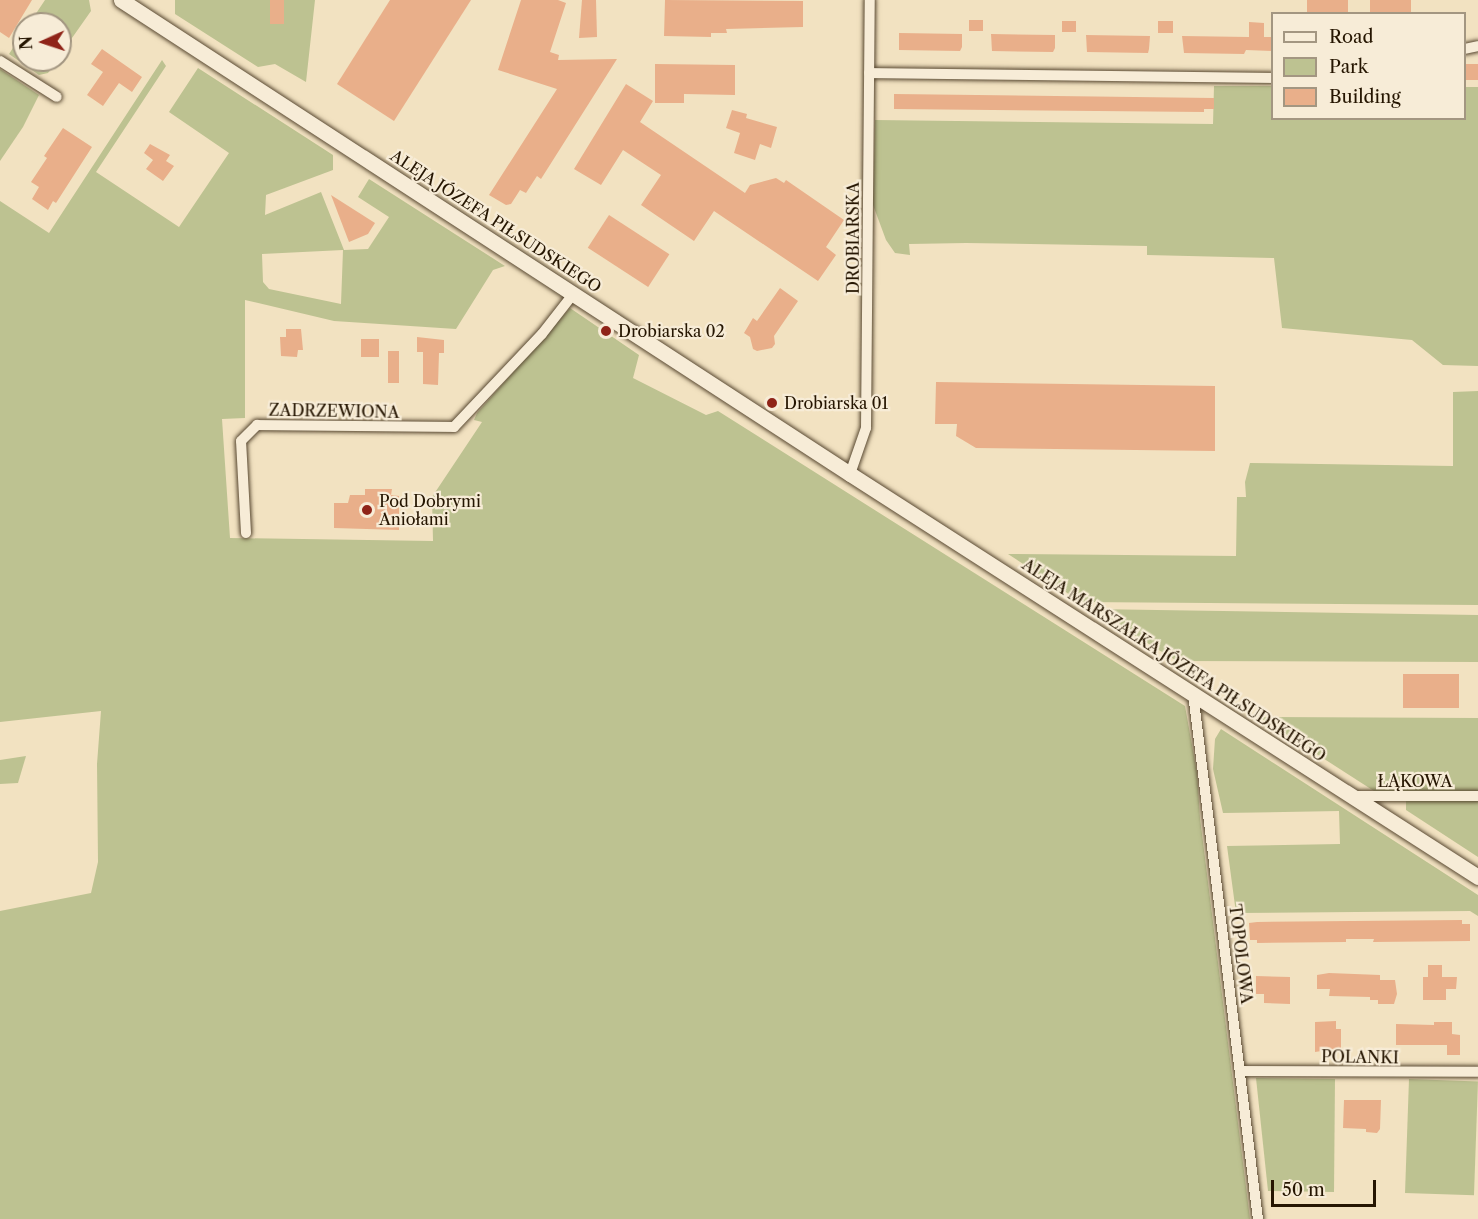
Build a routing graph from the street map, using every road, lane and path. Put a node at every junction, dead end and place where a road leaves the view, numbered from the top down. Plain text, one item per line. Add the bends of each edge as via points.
1 (122, 0) edge
2 (870, 0) edge
3 (0, 61) edge
4 (869, 73) junction
5 (1271, 78) edge
6 (57, 97) dead end
7 (574, 292) junction
8 (850, 474) junction
9 (246, 533) dead end
10 (1193, 693) junction
11 (1353, 796) junction
12 (1478, 796) edge
13 (1478, 877) edge
14 (1241, 1071) junction
15 (1478, 1072) edge
16 (1258, 1219) edge

1 - 7 main road, ALEJA JÓZEFA PIŁSUDSKIEGO
2 - 4 street, DROBIARSKA
3 - 6 street
4 - 5 street
4 - 8 street, DROBIARSKA via 866,428
7 - 8 main road, ALEJA JÓZEFA PIŁSUDSKIEGO
7 - 9 street, ZADRZEWIONA via 542,334 454,427 257,425 241,441
8 - 10 main road, ALEJA MARSZAŁKA JÓZEFA PIŁSUDSKIEGO
10 - 11 main road, ALEJA MARSZAŁKA JÓZEFA PIŁSUDSKIEGO
10 - 14 street, TOPOLOWA
11 - 12 street, ŁĄKOWA
11 - 13 main road, ALEJA MARSZAŁKA JÓZEFA PIŁSUDSKIEGO
14 - 15 street, POLANKI
14 - 16 street, TOPOLOWA

